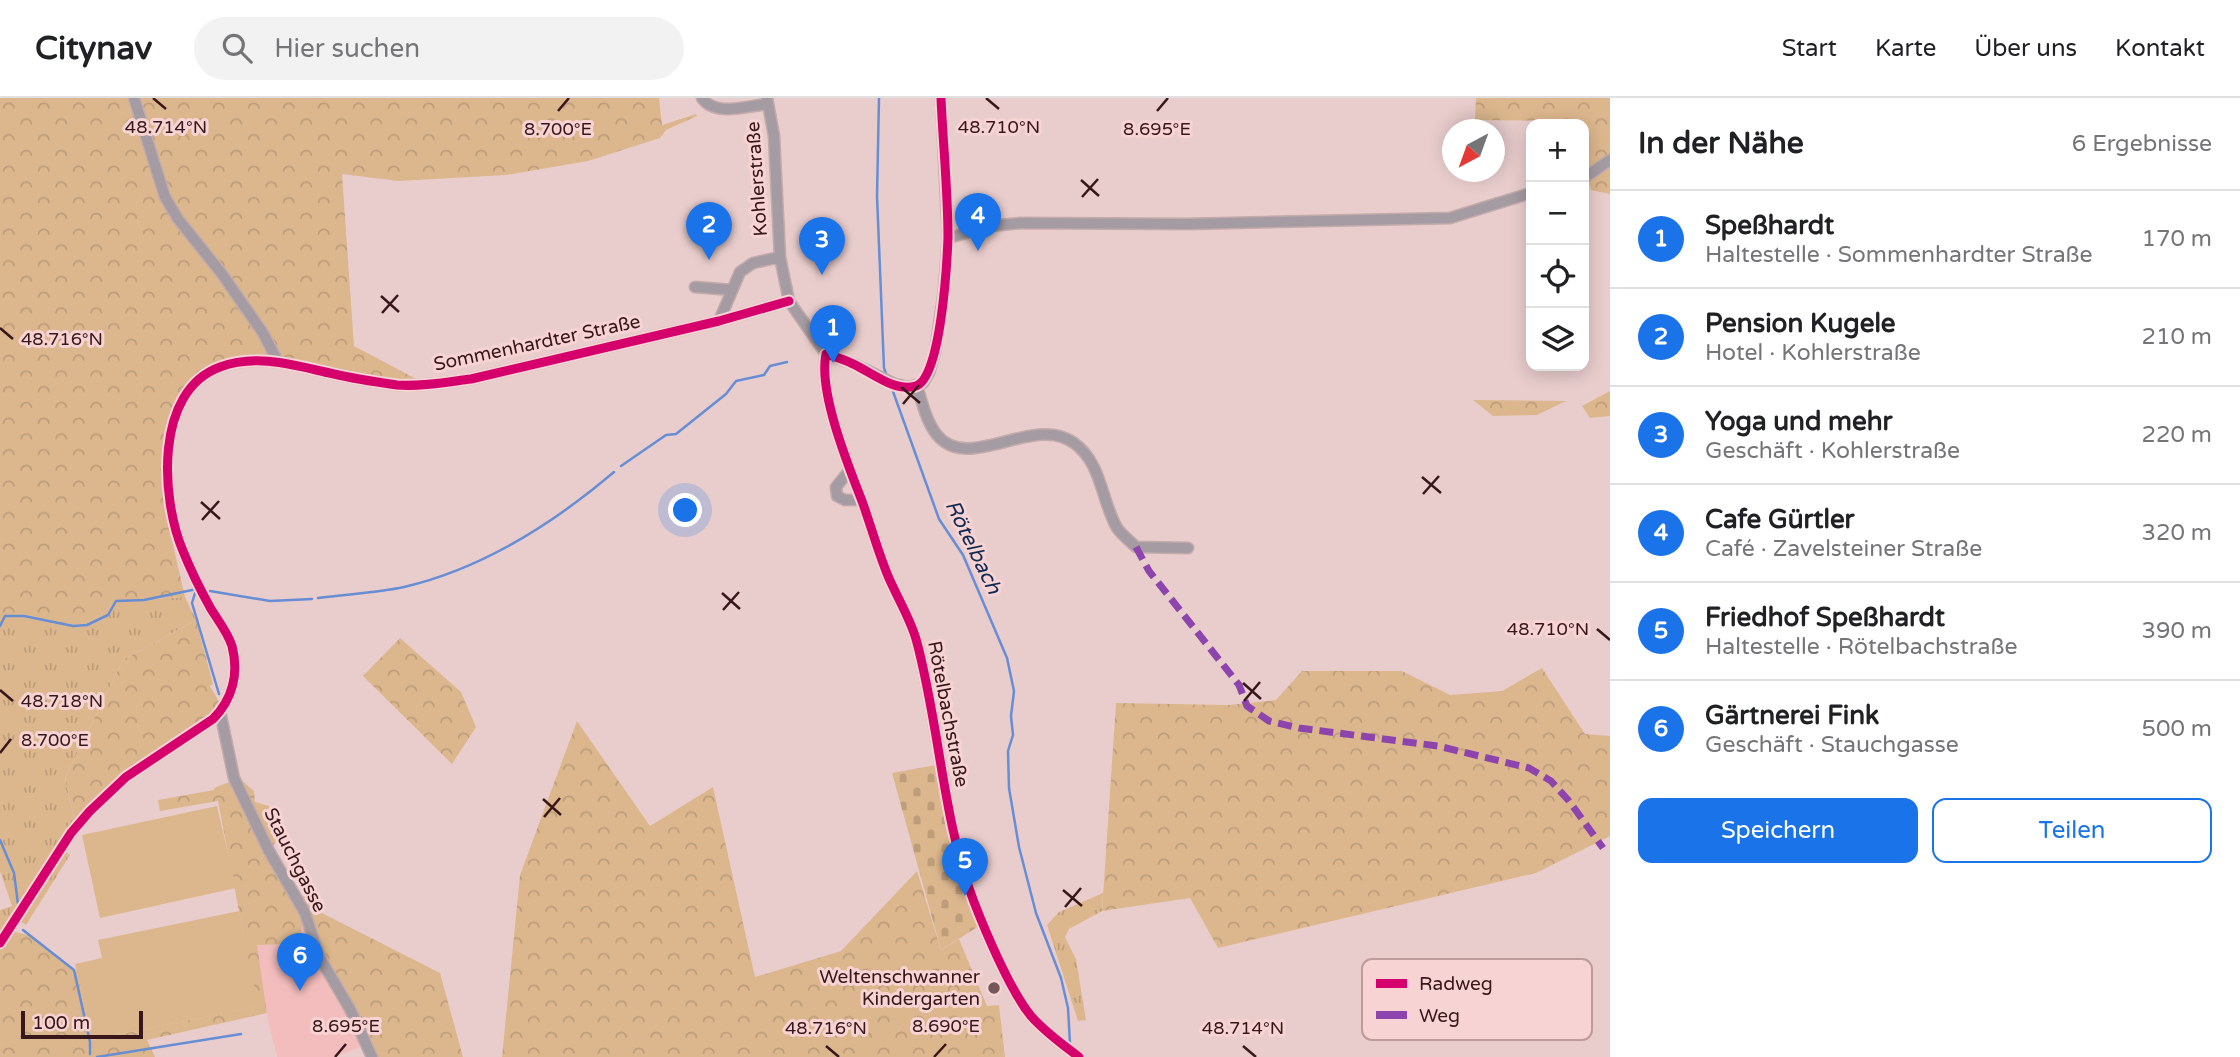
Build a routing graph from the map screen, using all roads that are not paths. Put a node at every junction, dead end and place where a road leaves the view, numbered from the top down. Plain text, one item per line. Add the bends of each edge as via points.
1 (134, 98) edge
2 (702, 98) edge
3 (941, 98) edge
4 (767, 101) edge
5 (1610, 160) edge
6 (1589, 175) edge
7 (1526, 194) edge
8 (948, 237) junction
9 (780, 257) junction
10 (695, 287) dead end
11 (732, 290) junction
12 (789, 300) junction
13 (719, 321) junction
14 (826, 354) junction
15 (278, 362) junction
16 (917, 386) junction
17 (849, 471) junction
18 (862, 500) junction
19 (1188, 548) dead end
20 (220, 711) junction
21 (0, 943) edge
22 (372, 1057) edge
23 (1079, 1057) edge

1 - 15 street via 165,197 263,333
2 - 4 street via 717,109
3 - 8 street
4 - 9 street, Kohlerstraße via 774,136
5 - 6 street
7 - 8 street via 1450,218 1020,223
8 - 16 street via 935,352 929,373
9 - 11 street, Kohlerstraße via 753,263 740,272
9 - 12 street, Kohlerstraße
10 - 11 street
11 - 13 street, Kohlerstraße
12 - 13 street, Sommenhardter Straße
12 - 14 street
13 - 15 street, Sommenhardter Straße via 439,383 402,385
14 - 16 street via 895,384
14 - 17 street, Rötelbachstraße via 834,420
15 - 20 street, Sommenhardter Straße via 230,363 202,375 180,401 173,420 169,452 173,519 199,585 231,643 234,661 230,696
16 - 19 street via 938,437 952,446 976,449 1031,434 1059,433 1087,454 1118,530 1136,547
17 - 18 street, Rötelbachstraße
17 - 18 street via 836,487 837,496
18 - 23 street, Rötelbachstraße via 915,637 959,859 975,904 1029,1014
20 - 21 street via 126,777 90,811 63,844
20 - 22 street, Stauchgasse via 234,778 305,913 320,958

